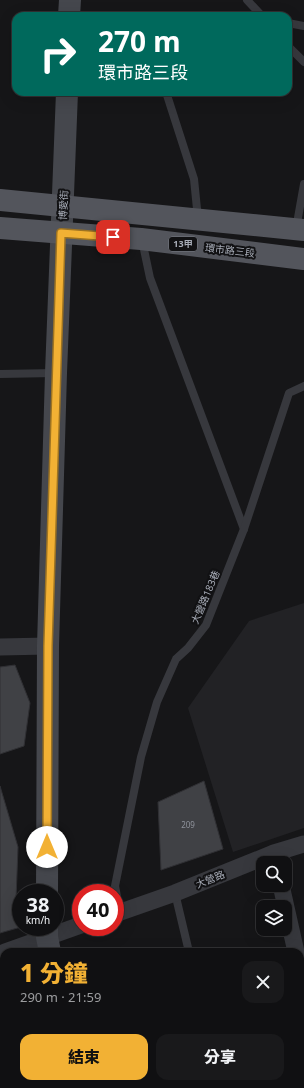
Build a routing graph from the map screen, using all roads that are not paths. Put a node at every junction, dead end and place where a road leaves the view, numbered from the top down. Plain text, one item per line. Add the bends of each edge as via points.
1 (70, 0) edge
2 (247, 0) edge
3 (70, 12) edge
4 (258, 12) edge
5 (292, 24) edge
6 (304, 26) edge
7 (292, 50) edge
8 (304, 62) edge
9 (67, 96) edge
10 (167, 96) edge
11 (304, 184) edge
12 (0, 200) edge
13 (63, 206) junction
14 (198, 220) junction
15 (0, 228) edge
16 (300, 230) edge
17 (61, 233) junction
18 (142, 240) junction
19 (304, 259) edge
20 (0, 374) edge
21 (56, 374) junction
22 (304, 386) edge
23 (244, 529) junction
24 (0, 646) edge
25 (48, 646) junction
26 (304, 844) edge
27 (279, 856) edge
28 (256, 865) edge
29 (47, 884) edge
30 (115, 884) edge
31 (283, 892) edge
32 (175, 893) junction
33 (124, 911) edge
34 (72, 929) edge
35 (48, 939) edge
36 (18, 948) edge
37 (188, 948) edge
38 (295, 948) edge

1 - 3 street
2 - 4 lane
5 - 6 lane
7 - 8 lane
9 - 13 street, 博愛街
10 - 14 lane via 194,179
11 - 16 lane
12 - 13 main road
13 - 14 main road
13 - 17 street, 博愛街
14 - 16 main road
15 - 17 main road, 13甲
17 - 18 main road, 環市路三段 / 13甲
17 - 21 street, 博愛街
18 - 19 main road, 環市路三段 / 13甲
18 - 23 lane via 150,278
20 - 21 lane
21 - 25 street, 博愛街
22 - 23 lane, 大營路183巷 via 289,393
23 - 30 lane, 大營路183巷 via 206,625 176,659 157,702 141,757
24 - 25 street
25 - 29 street, 博愛街
26 - 27 street, 大營路
28 - 32 street, 大營路
31 - 38 street
32 - 33 street, 大營路
32 - 37 lane
34 - 35 street
35 - 36 street

